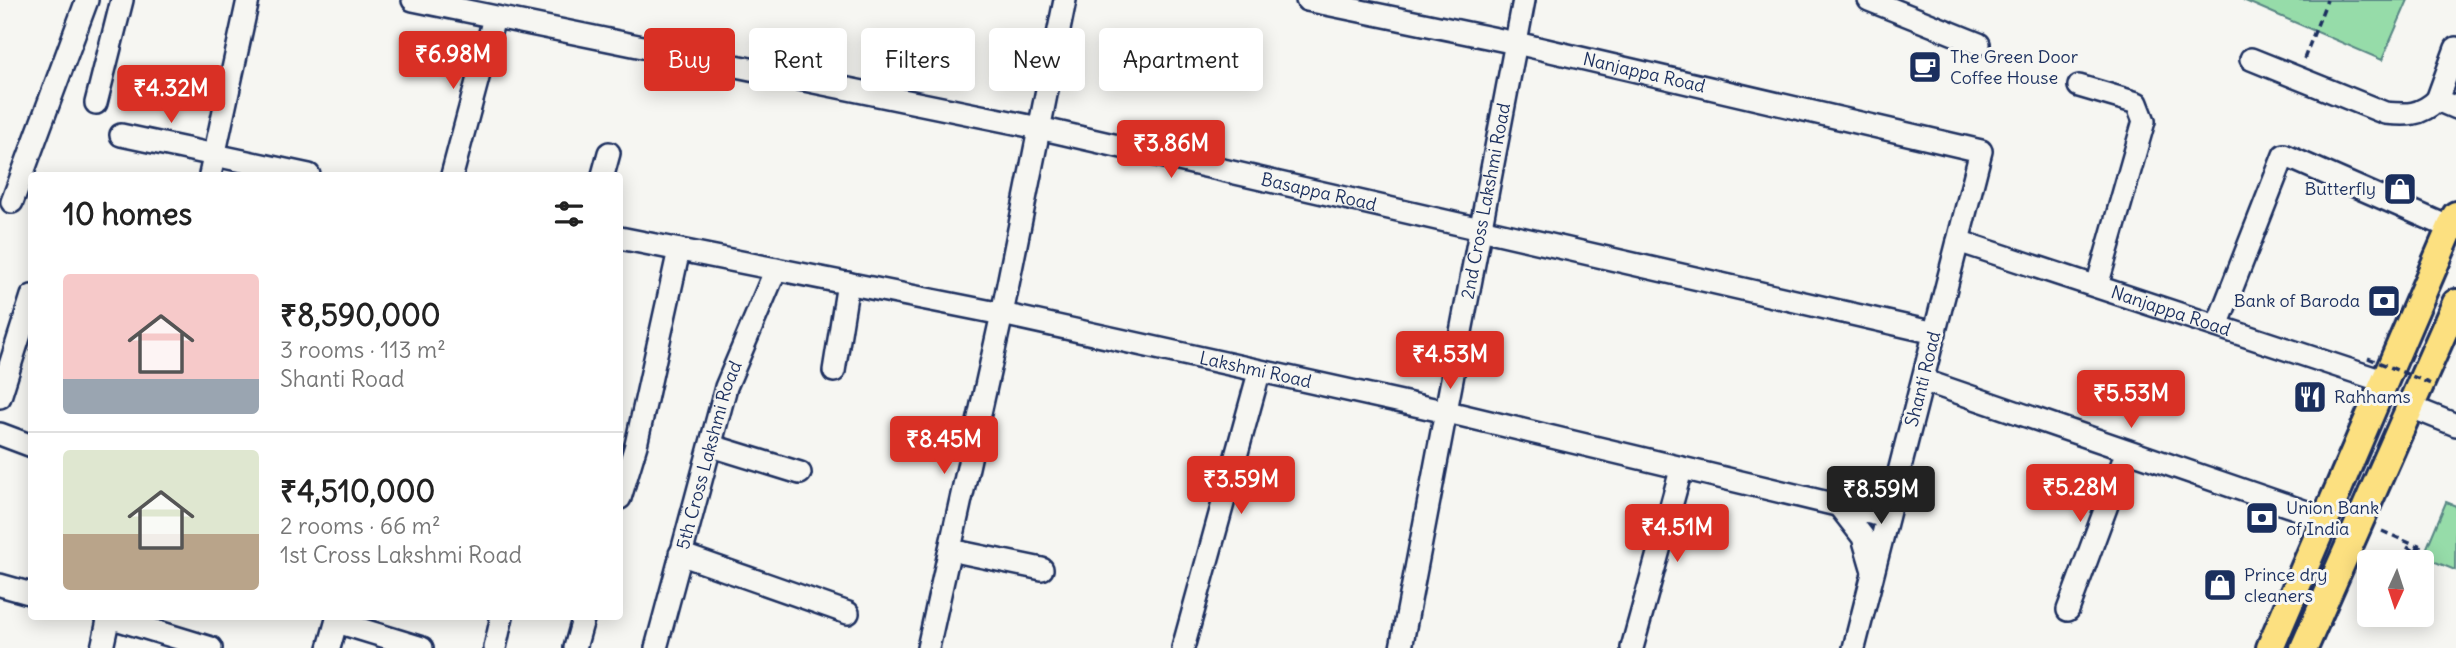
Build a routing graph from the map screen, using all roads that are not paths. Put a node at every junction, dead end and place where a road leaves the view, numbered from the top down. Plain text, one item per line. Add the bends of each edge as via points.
1 (87, 0) edge
2 (122, 0) edge
3 (248, 0) edge
4 (413, 0) edge
5 (1065, 0) edge
6 (1307, 0) edge
7 (1524, 0) edge
8 (1869, 0) edge
9 (494, 18) junction
10 (1516, 43) junction
11 (1979, 44) dead end
12 (2456, 48) edge
13 (2251, 59) dead end
14 (2079, 86) dead end
15 (96, 103) dead end
16 (2446, 104) edge
17 (1039, 128) junction
18 (121, 135) dead end
19 (1981, 151) joint
20 (609, 152) dead end
21 (212, 165) edge
22 (280, 172) edge
23 (453, 172) edge
24 (604, 172) edge
25 (12, 202) dead end
26 (2453, 222) edge
27 (1482, 229) junction
28 (623, 239) edge
29 (1958, 241) junction
30 (679, 250) junction
31 (776, 269) junction
32 (848, 283) junction
33 (2097, 286) junction
34 (2456, 303) edge
35 (28, 309) edge
36 (1002, 314) junction
37 (2217, 326) junction
38 (1934, 333) junction
39 (834, 370) dead end
40 (1259, 373) junction
41 (1925, 381) junction
42 (2382, 381) junction
43 (0, 397) edge
44 (2411, 407) junction
45 (1446, 412) junction
46 (2456, 425) edge
47 (0, 434) edge
48 (28, 444) edge
49 (712, 446) junction
50 (2127, 451) junction
51 (1681, 470) junction
52 (800, 473) dead end
53 (623, 488) edge
54 (1839, 506) junction
55 (1887, 517) junction
56 (2324, 518) junction
57 (950, 550) junction
58 (680, 554) junction
59 (1042, 569) dead end
60 (1873, 573) junction
61 (0, 585) edge
62 (28, 593) edge
63 (2068, 610) dead end
64 (848, 613) dead end
65 (107, 620) edge
66 (121, 620) edge
67 (337, 620) edge
68 (340, 620) edge
69 (501, 620) edge
70 (582, 620) edge
71 (102, 648) edge
72 (211, 648) edge
73 (329, 648) edge
74 (422, 648) edge
75 (495, 648) edge
76 (575, 648) edge
77 (656, 648) edge
78 (928, 648) edge
79 (1183, 648) edge
80 (1401, 648) edge
81 (1632, 648) edge
82 (1854, 648) edge
83 (2270, 648) edge
84 (2304, 648) edge

1 - 25 street
2 - 15 street
3 - 21 street
4 - 9 street, Basappa Road
5 - 17 street
6 - 10 street, Nanjappa Road
7 - 10 street, 2nd Cross Lakshmi Road
8 - 11 street
9 - 17 street, Basappa Road
9 - 23 street
10 - 19 street, Nanjappa Road
10 - 27 street, 2nd Cross Lakshmi Road
12 - 16 street
13 - 16 street via 2385,113 2408,115
14 - 33 street via 2137,103 2144,121
17 - 27 street, Basappa Road
17 - 36 street
18 - 21 street
19 - 29 street, Shanti Road
20 - 24 street
21 - 22 street
26 - 37 street via 2284,155
26 - 42 main road
27 - 38 street, Basappa Road
27 - 45 street, 2nd Cross Lakshmi Road
28 - 30 street, Lakshmi Road
29 - 33 street, Nanjappa Road
29 - 38 street, Shanti Road
30 - 31 street, Lakshmi Road
30 - 53 street
31 - 32 street, Lakshmi Road
31 - 49 street, 5th Cross Lakshmi Road via 726,387
32 - 36 street, Lakshmi Road
32 - 39 street
33 - 37 street, Nanjappa Road
34 - 44 main road
35 - 43 street
36 - 40 street, Lakshmi Road
36 - 57 street
37 - 42 street, Nanjappa Road
38 - 41 street, Shanti Road
40 - 45 street, Lakshmi Road
40 - 79 street
41 - 50 street
41 - 55 street, Shanti Road
42 - 56 main road
44 - 46 street
44 - 84 main road
45 - 51 street, Lakshmi Road
45 - 80 street, 2nd Cross Lakshmi Road
47 - 48 street
49 - 52 street
49 - 58 street, 5th Cross Lakshmi Road
50 - 56 street
50 - 63 street
51 - 54 street, Lakshmi Road
51 - 81 street
54 - 55 street, Lakshmi Road
54 - 60 street via 1863,537
55 - 60 street, Shanti Road
56 - 83 main road
57 - 59 street
57 - 78 street
58 - 64 street
58 - 77 street, 5th Cross Lakshmi Road
60 - 82 street, Shanti Road
61 - 62 street
65 - 71 street
66 - 72 street
67 - 73 street
68 - 74 street
69 - 75 street
70 - 76 street

